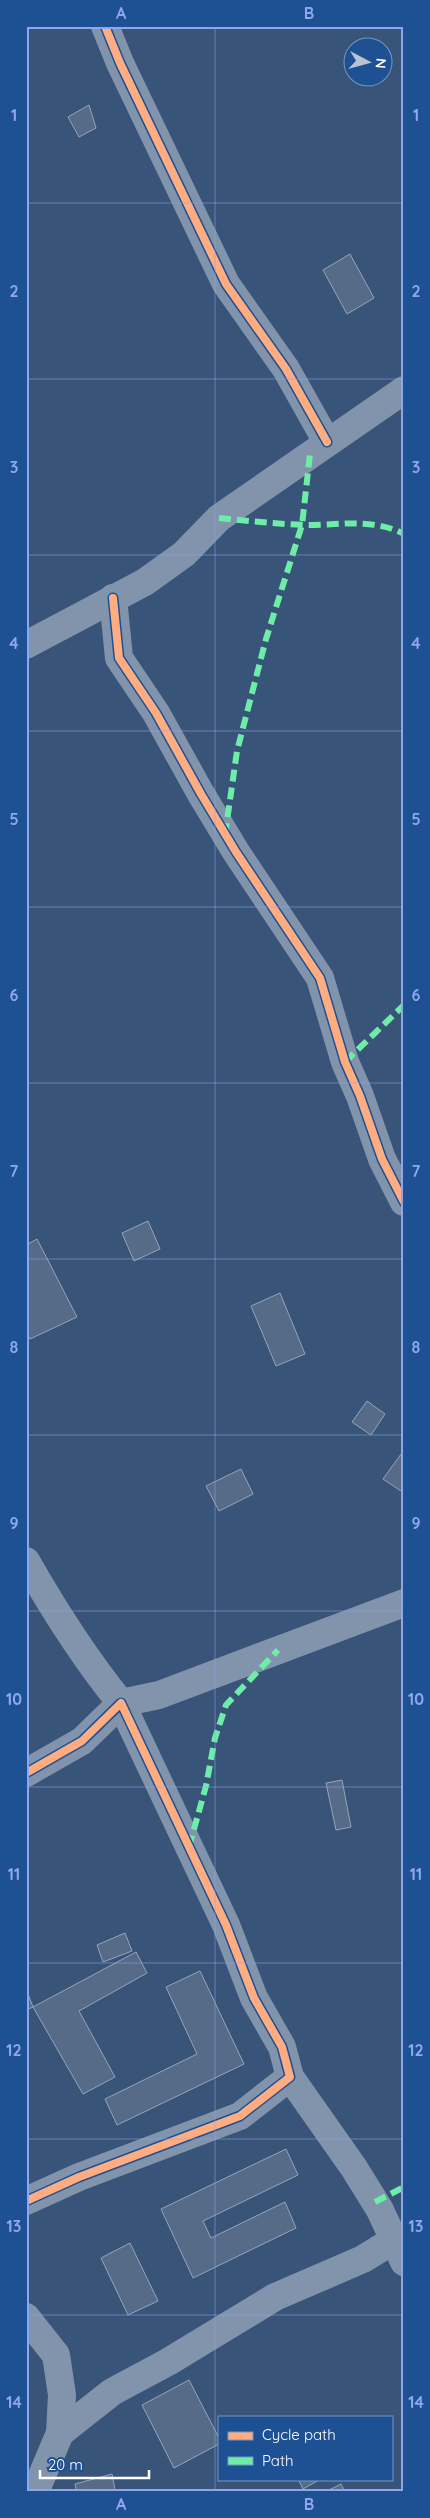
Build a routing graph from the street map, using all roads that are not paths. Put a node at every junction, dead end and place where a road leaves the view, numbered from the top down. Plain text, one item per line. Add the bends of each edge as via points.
1 (105, 26) edge
2 (404, 390) edge
3 (327, 442) junction
4 (112, 598) junction
5 (26, 645) edge
6 (404, 1202) edge
7 (26, 1561) edge
8 (404, 1603) edge
9 (122, 1702) junction
10 (26, 1773) edge
11 (290, 2077) junction
12 (26, 2201) edge
13 (399, 2250) edge
14 (26, 2317) edge
15 (60, 2433) junction
16 (38, 2489) edge

1 - 3 street via 226,284 286,369
2 - 3 street
3 - 4 street via 219,518 184,554 145,582
4 - 5 street
4 - 6 street via 120,658 156,713 236,852 320,978 345,1062 382,1159
7 - 9 street via 104,1681
8 - 9 street via 159,1695
9 - 10 street via 82,1741
9 - 11 street via 226,1925 254,1998 282,2047
11 - 12 street via 240,2116 79,2177
11 - 13 street via 354,2168 380,2210
13 - 15 street via 363,2259 275,2297 112,2392
14 - 15 street via 56,2355 62,2395
15 - 16 street

